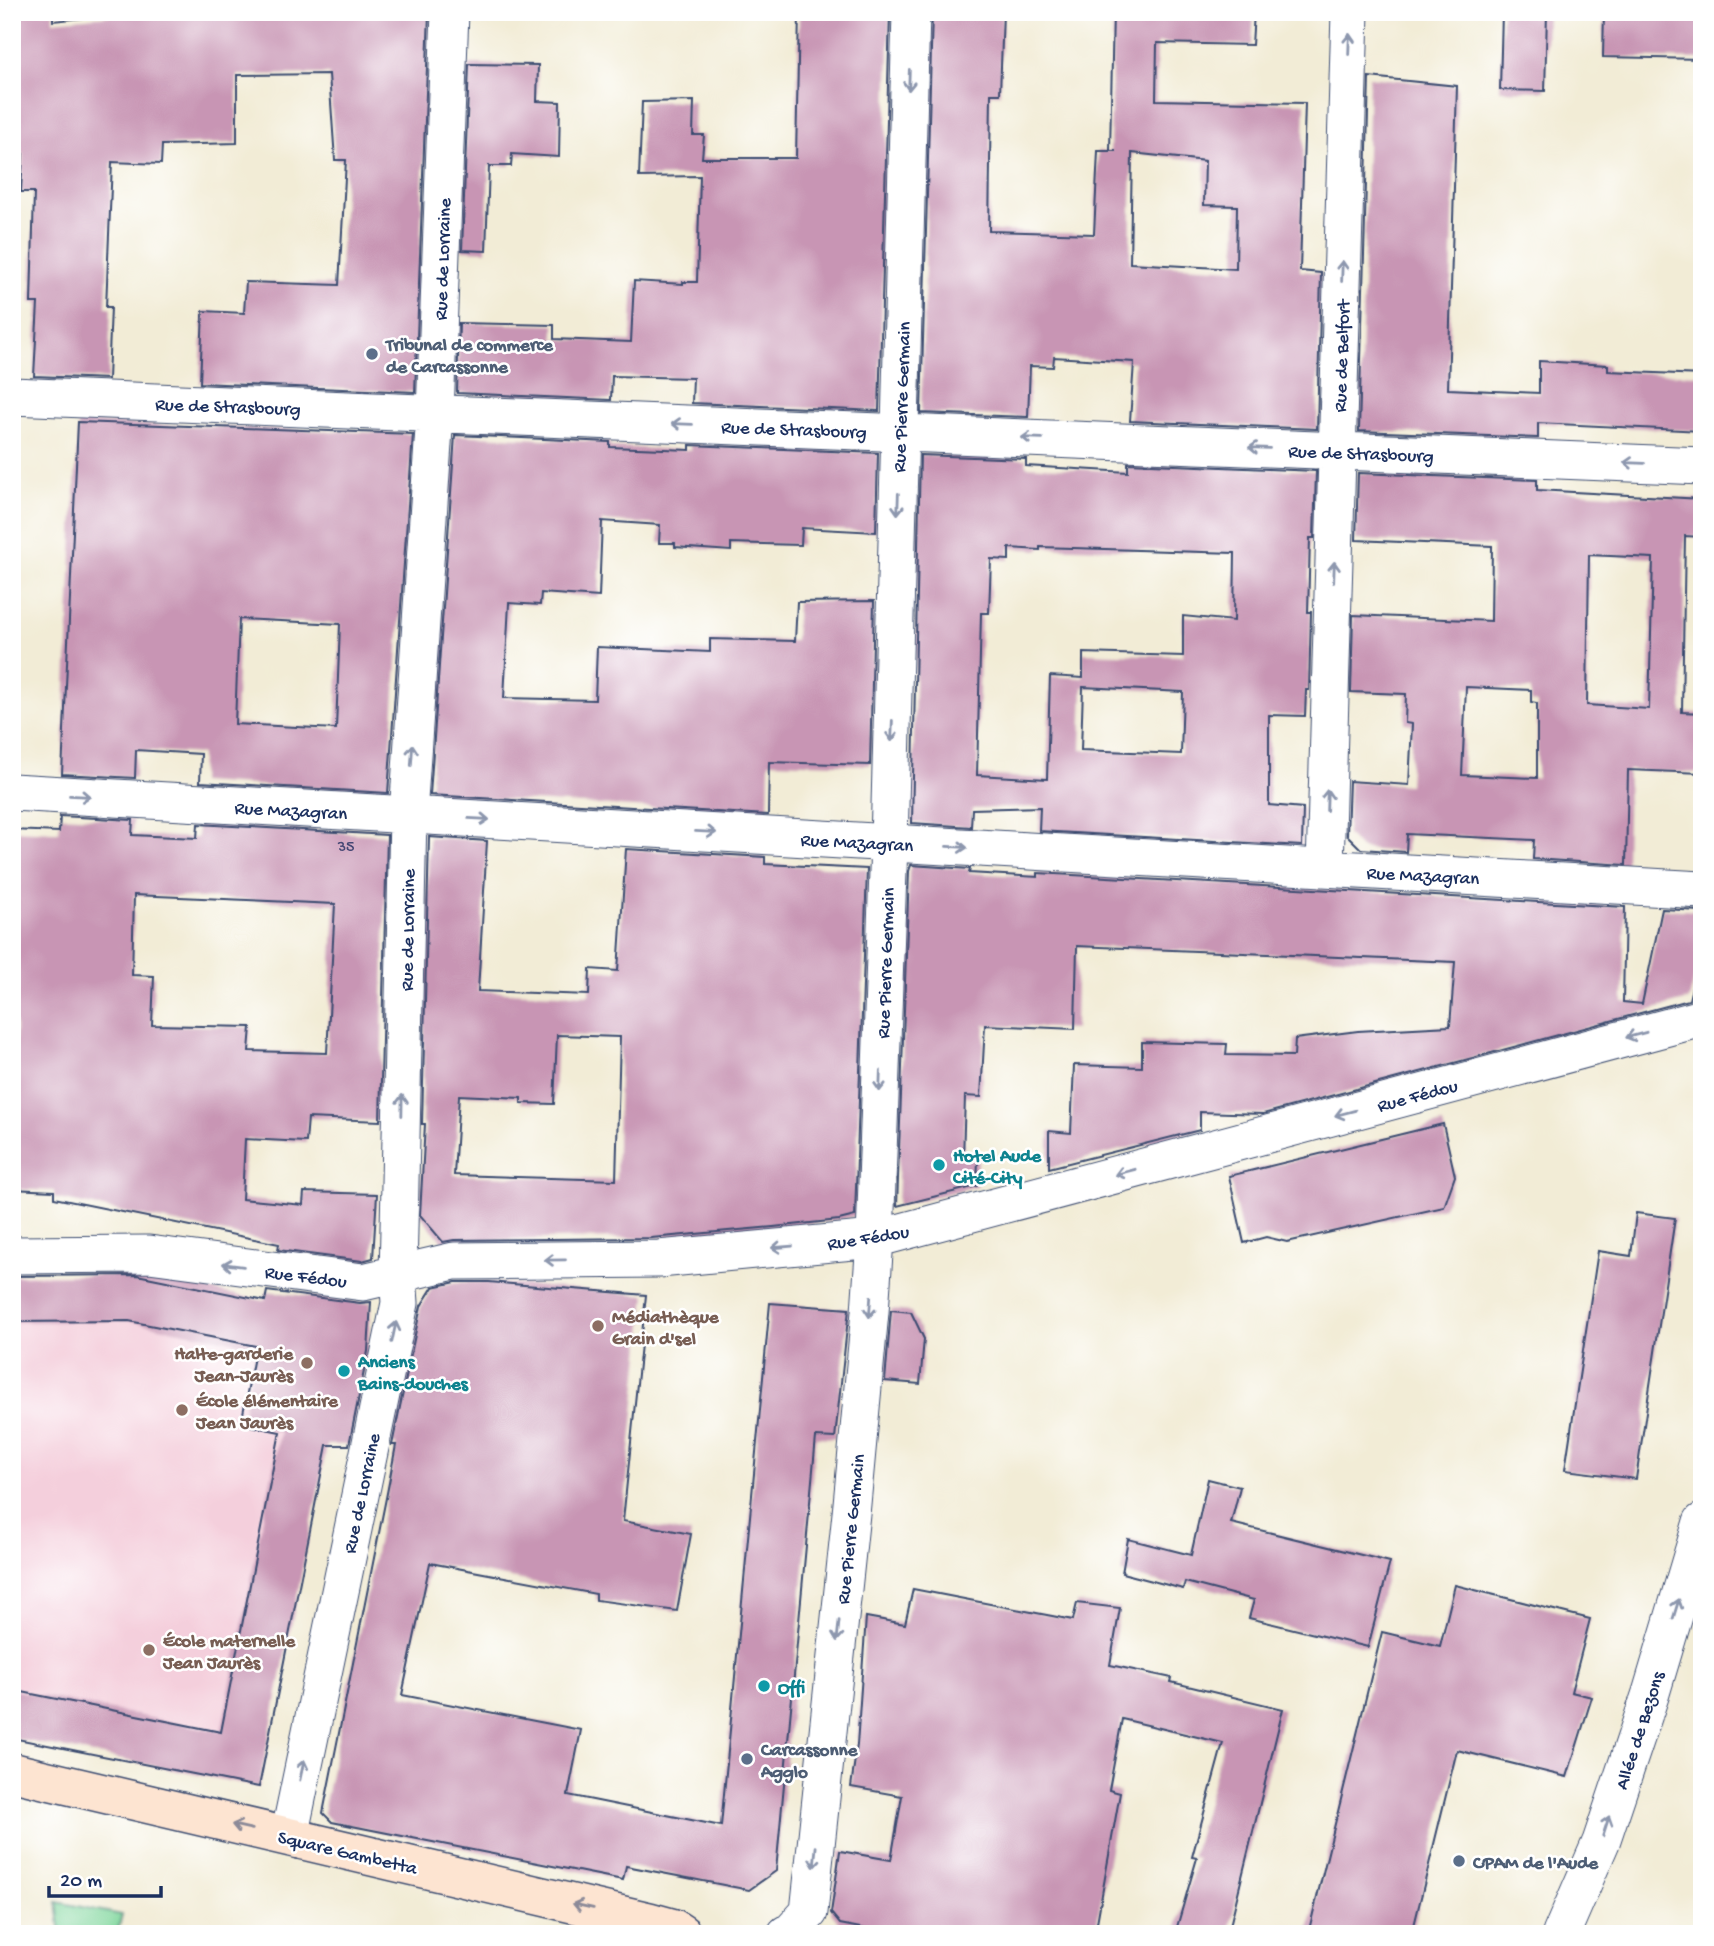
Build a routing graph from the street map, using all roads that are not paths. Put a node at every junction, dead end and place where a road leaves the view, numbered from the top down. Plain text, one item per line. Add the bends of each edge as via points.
1 (450, 12) edge
2 (911, 12) edge
3 (1350, 12) edge
4 (12, 396) edge
5 (435, 414) junction
6 (900, 433) junction
7 (1337, 451) junction
8 (1702, 466) edge
9 (12, 792) edge
10 (408, 815) junction
11 (889, 843) junction
12 (1325, 868) junction
13 (1702, 890) edge
14 (1702, 1018) edge
15 (875, 1239) junction
16 (12, 1255) edge
17 (398, 1275) junction
18 (1702, 1522) edge
19 (12, 1772) edge
20 (289, 1837) junction
21 (803, 1926) edge
22 (687, 1932) edge
23 (1561, 1934) edge

1 - 5 street, Rue de Lorraine
2 -> 6 street, Rue Pierre Germain
7 -> 3 street, Rue de Belfort
4 - 5 street, Rue de Strasbourg
6 -> 5 street, Rue de Strasbourg
10 -> 5 street, Rue de Lorraine
7 -> 6 street, Rue de Strasbourg
6 -> 11 street, Rue Pierre Germain
8 -> 7 street, Rue de Strasbourg
12 -> 7 street, Rue de Belfort
9 -> 10 street, Rue Mazagran
10 -> 11 street, Rue Mazagran
17 -> 10 street, Rue de Lorraine
11 -> 12 street, Rue Mazagran
11 -> 15 street, Rue Pierre Germain
12 - 13 street, Rue Mazagran
14 -> 15 street, Rue Fédou
15 -> 17 street, Rue Fédou via 659,1259 454,1261
15 -> 21 street, Rue Pierre Germain
17 -> 16 street, Rue Fédou via 363,1282 149,1254
20 -> 17 street, Rue de Lorraine via 400,1303
23 -> 18 street, Allée de Bezons via 1601,1842
20 -> 19 main road, Square Gambetta
22 -> 20 main road, Square Gambetta

